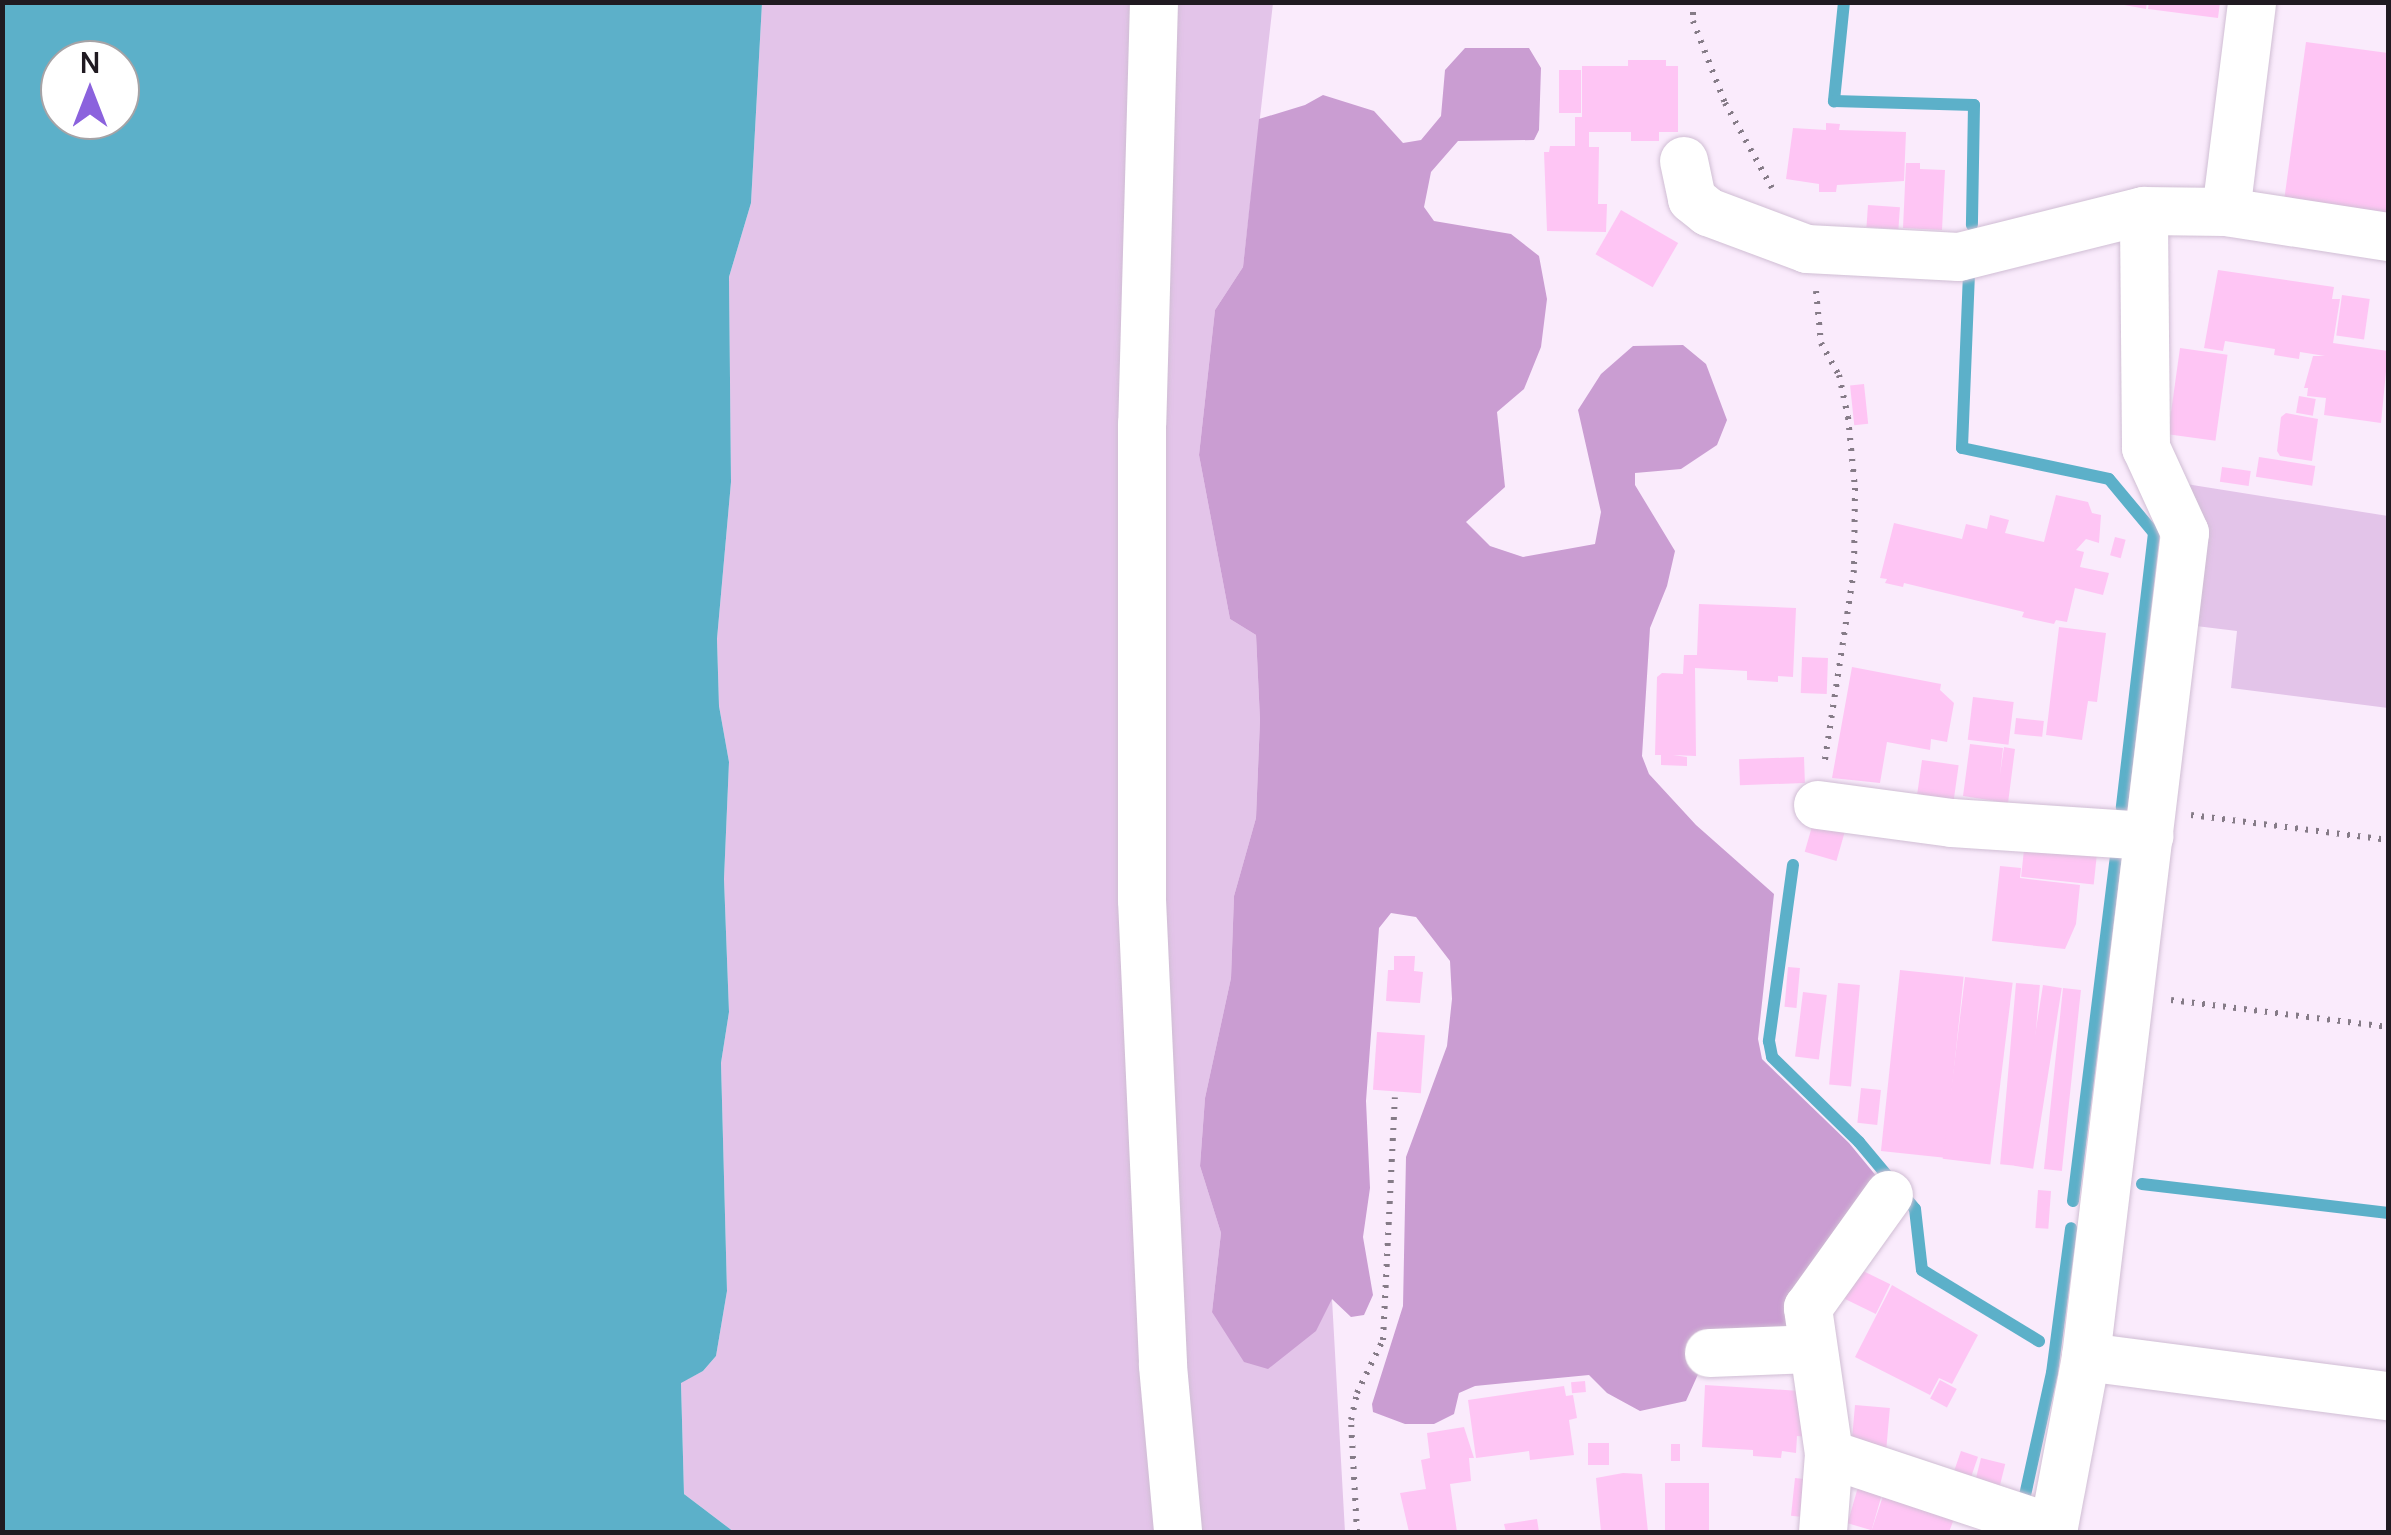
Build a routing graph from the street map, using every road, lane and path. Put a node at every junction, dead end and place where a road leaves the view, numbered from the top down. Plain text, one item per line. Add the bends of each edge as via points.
1 (1154, 2) edge
2 (1693, 2) edge
3 (2252, 2) edge
4 (1684, 160) dead end
5 (2144, 211) junction
6 (2226, 212) junction
7 (2388, 237) edge
8 (1807, 249) junction
9 (1818, 805) joint
10 (2151, 823) junction
11 (2388, 840) edge
12 (2130, 995) junction
13 (2388, 1027) edge
14 (1395, 1096) dead end
15 (1889, 1195) dead end
16 (1812, 1349) junction
17 (1709, 1353) dead end
18 (2086, 1357) junction
19 (2388, 1396) edge
20 (1829, 1454) junction
21 (2053, 1531) edge
22 (1178, 1532) edge
23 (1357, 1532) edge
24 (1823, 1532) edge

1 - 22 street via 1142,442 1142,900
2 - 8 path via 1724,103
3 - 6 street
4 - 8 street via 1692,199 1708,212
5 - 6 street
5 - 8 street via 1959,257
5 - 10 street via 2146,448 2185,533
6 - 7 street
8 - 9 path via 1822,343 1839,375 1848,417 1856,488 1854,570
9 - 10 street via 1952,823
10 - 11 path
10 - 12 street
12 - 13 path
12 - 18 street
14 - 23 path via 1382,1340 1352,1420
15 - 16 street via 1812,1298
16 - 17 street
16 - 20 street
18 - 19 street
18 - 21 street
20 - 21 street
20 - 24 street

